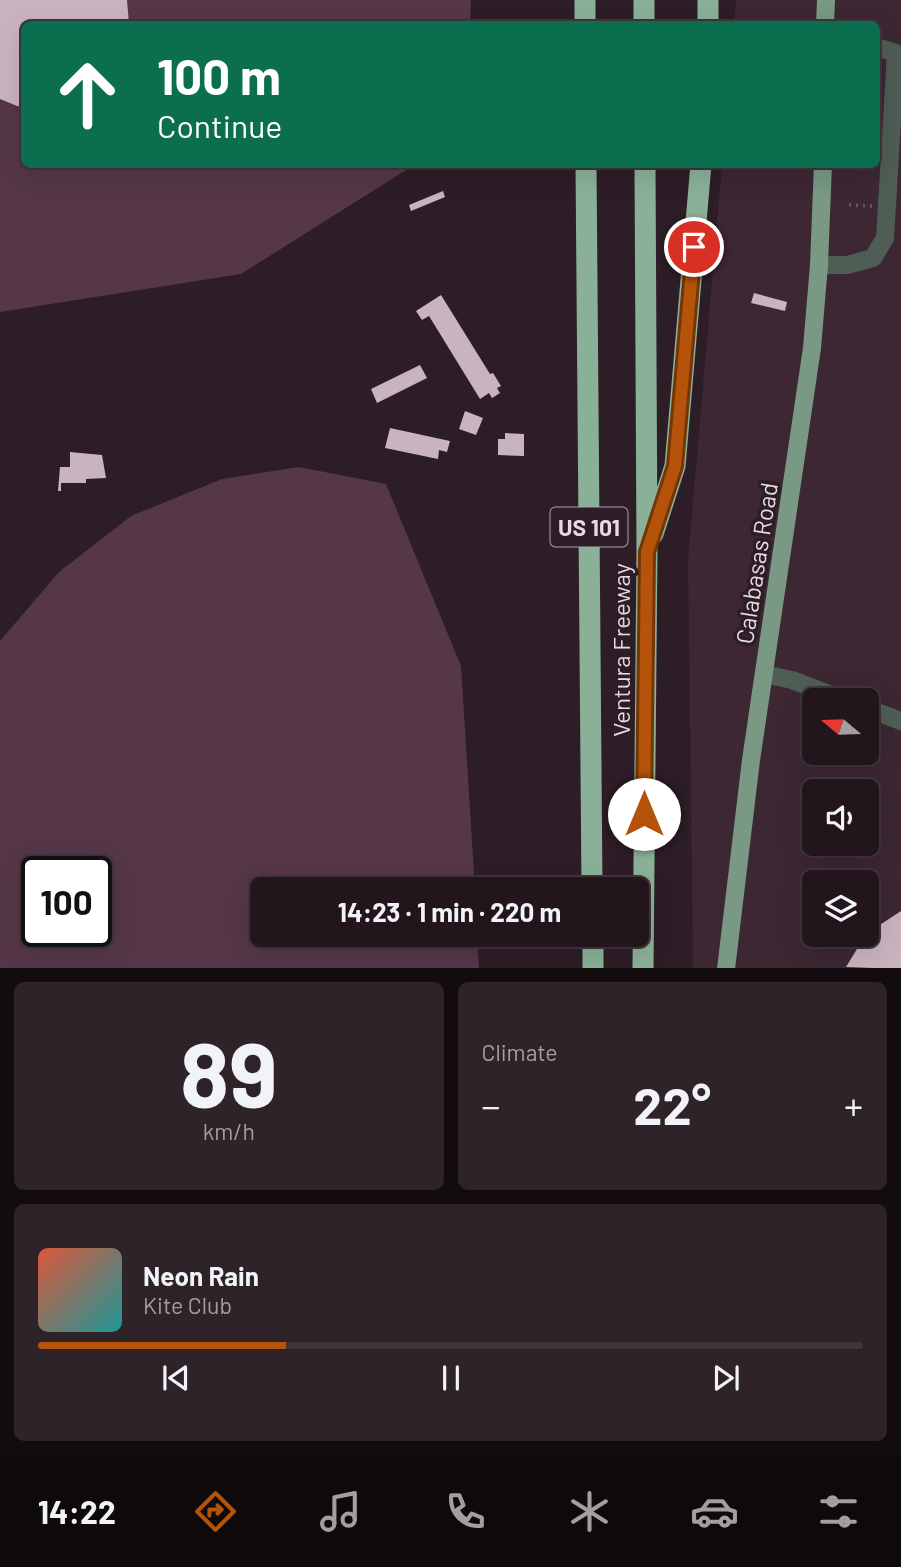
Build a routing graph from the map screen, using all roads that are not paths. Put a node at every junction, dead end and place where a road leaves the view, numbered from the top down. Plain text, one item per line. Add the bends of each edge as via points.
1 (585, 0) edge
2 (644, 0) edge
3 (708, 0) edge
4 (826, 0) edge
5 (585, 21) edge
6 (645, 21) edge
7 (708, 21) edge
8 (825, 21) edge
9 (880, 48) edge
10 (586, 168) edge
11 (645, 168) edge
12 (701, 168) edge
13 (823, 168) edge
14 (820, 265) junction
15 (647, 552) junction
16 (764, 674) junction
17 (813, 688) edge
18 (879, 713) edge
19 (901, 721) edge
20 (592, 877) edge
21 (593, 947) edge
22 (593, 968) edge
23 (643, 968) edge
24 (726, 968) edge

1 - 5 highway
2 - 6 highway
3 - 7 highway
4 - 8 main road
9 - 14 lane via 896,53 885,238 873,257 847,265
10 - 20 highway, Ventura Freeway / US 101
11 - 15 highway, Ventura Freeway / US 101
12 - 15 highway via 675,466
13 - 14 main road, Calabasas Road
14 - 16 main road, Calabasas Road
15 - 23 highway, Ventura Freeway / US 101
16 - 17 lane
16 - 24 main road, Calabasas Road
18 - 19 lane
21 - 22 highway

